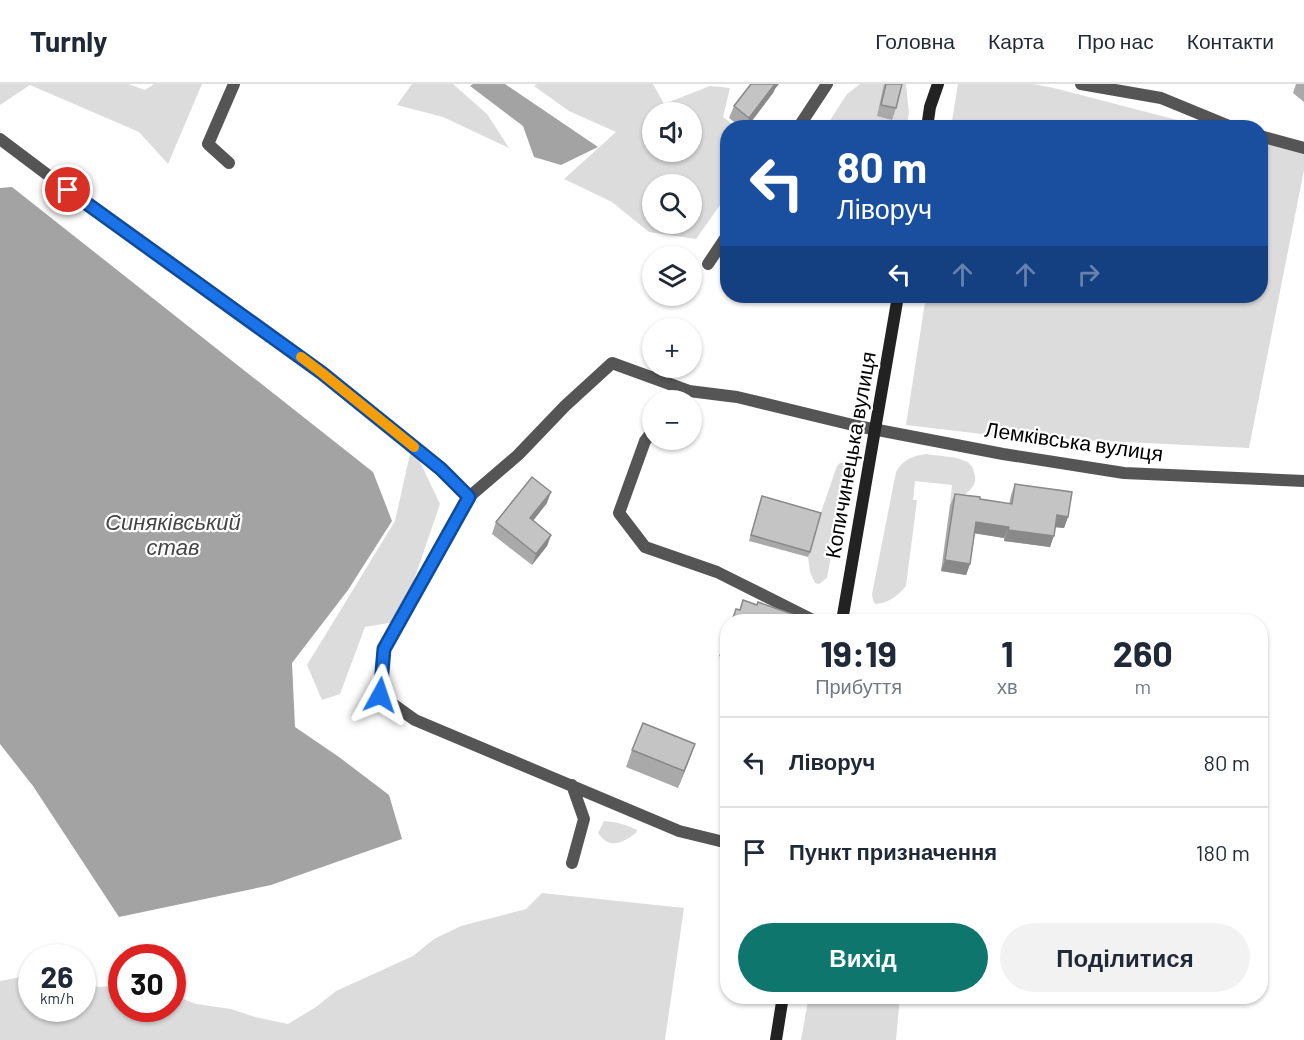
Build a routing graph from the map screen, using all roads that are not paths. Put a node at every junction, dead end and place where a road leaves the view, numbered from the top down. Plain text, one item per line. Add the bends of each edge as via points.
1 (234, 84) edge
2 (827, 84) edge
3 (938, 84) edge
4 (1081, 84) edge
5 (1113, 86) edge
6 (803, 120) edge
7 (928, 120) edge
8 (1215, 120) edge
9 (1268, 138) edge
10 (0, 139) edge
11 (1304, 148) edge
12 (229, 163) dead end
13 (720, 246) edge
14 (708, 264) dead end
15 (897, 303) edge
16 (672, 390) edge
17 (702, 396) edge
18 (876, 429) junction
19 (642, 449) edge
20 (1304, 481) edge
21 (469, 497) junction
22 (801, 614) edge
23 (843, 614) edge
24 (572, 785) junction
25 (720, 841) edge
26 (572, 863) dead end
27 (782, 1004) edge
28 (776, 1040) edge

1 - 12 street via 208,144
2 - 6 street
3 - 7 main road
4 - 5 street
5 - 8 street via 1161,98
9 - 11 street
10 - 21 street via 322,373 441,469
13 - 14 street
15 - 18 main road, Копичинецька вулиця
16 - 21 street, Лемківська вулиця via 612,363
17 - 18 street, Лемківська вулиця via 736,397
18 - 20 street, Лемківська вулиця via 1124,473
18 - 23 main road, Копичинецька вулиця
19 - 22 street via 619,513 645,547 717,572
21 - 24 street via 384,649 380,695 415,720
24 - 25 street via 679,831
24 - 26 street via 584,819
27 - 28 main road

